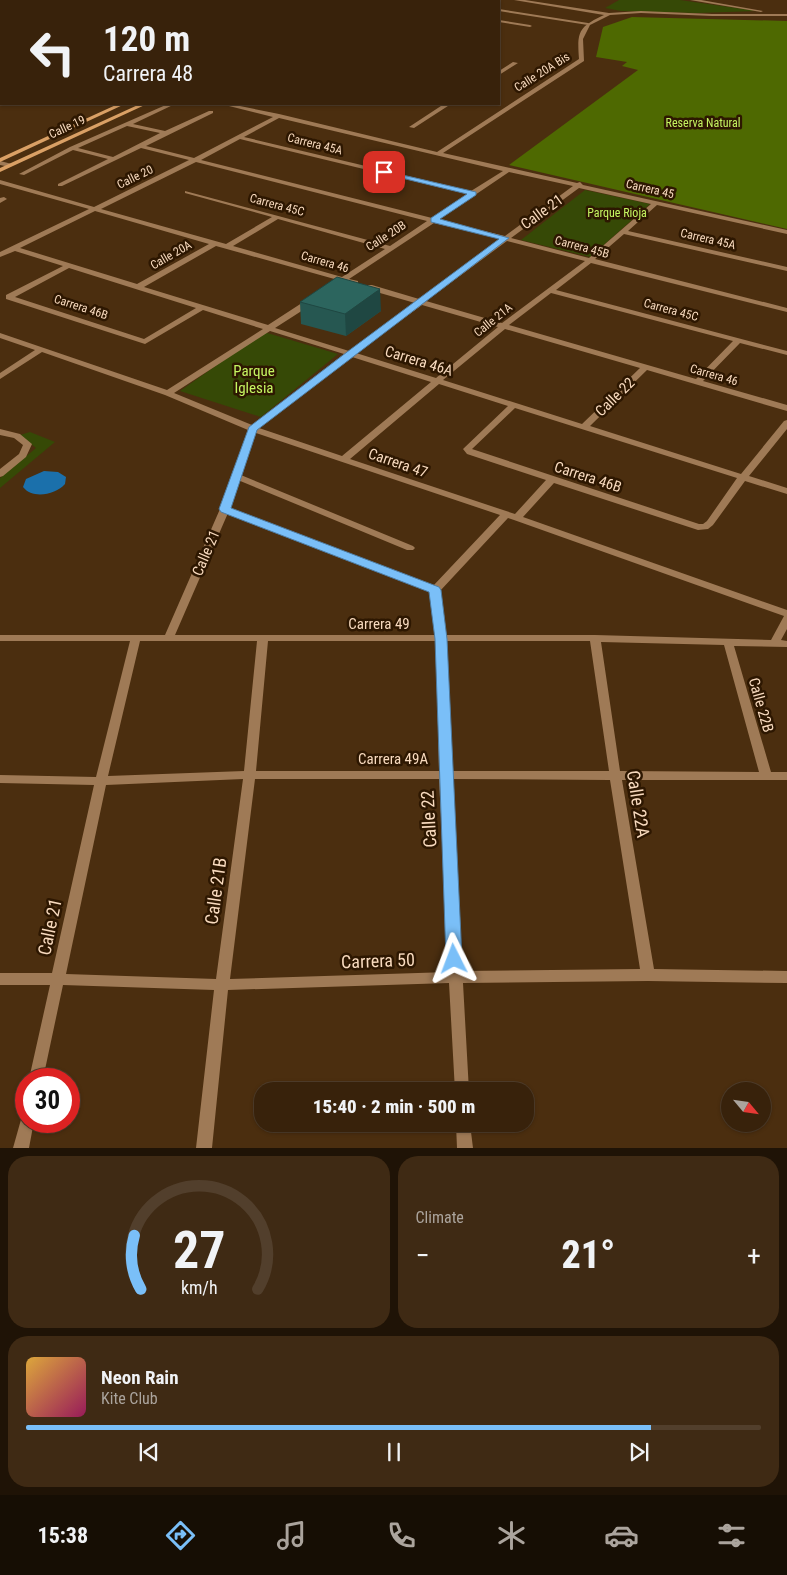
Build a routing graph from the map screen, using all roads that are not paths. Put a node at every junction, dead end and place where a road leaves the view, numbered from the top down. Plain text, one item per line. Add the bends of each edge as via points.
1 (516, 0) edge
2 (692, 0) edge
3 (500, 10) edge
4 (609, 14) junction
5 (787, 15) edge
6 (500, 21) edge
7 (588, 24) junction
8 (530, 26) dead end
9 (515, 63) dead end
10 (500, 72) edge
11 (118, 105) edge
12 (142, 105) edge
13 (170, 105) edge
14 (229, 105) edge
15 (446, 105) edge
16 (211, 112) dead end
17 (279, 116) junction
18 (127, 124) junction
19 (412, 127) dead end
20 (84, 131) junction
21 (166, 133) junction
22 (103, 135) junction
23 (240, 137) junction
24 (140, 146) junction
25 (72, 148) junction
26 (439, 154) junction
27 (114, 159) junction
28 (196, 159) junction
29 (0, 161) edge
30 (10, 165) junction
31 (0, 170) edge
32 (508, 170) junction
33 (22, 174) dead end
34 (0, 182) edge
35 (580, 184) junction
36 (60, 185) dead end
37 (187, 192) dead end
38 (474, 194) junction
39 (658, 202) junction
40 (97, 208) junction
41 (277, 217) junction
42 (433, 220) junction
43 (624, 232) junction
44 (787, 232) edge
45 (505, 238) junction
46 (215, 243) junction
47 (228, 246) junction
48 (14, 248) junction
49 (390, 248) junction
50 (0, 255) edge
51 (589, 261) junction
52 (69, 266) junction
53 (787, 269) edge
54 (344, 279) junction
55 (336, 284) edge
56 (138, 287) junction
57 (549, 290) junction
58 (321, 294) edge
59 (420, 302) junction
60 (202, 307) junction
61 (787, 310) edge
62 (503, 326) junction
63 (268, 328) junction
64 (0, 335) edge
65 (738, 340) junction
66 (42, 349) junction
67 (787, 353) edge
68 (350, 354) junction
69 (645, 368) junction
70 (0, 377) edge
71 (437, 381) junction
72 (698, 382) junction
73 (168, 393) junction
74 (514, 405) junction
75 (787, 408) edge
76 (787, 424) edge
77 (584, 427) junction
78 (253, 429) junction
79 (0, 432) edge
80 (344, 459) junction
81 (0, 474) edge
82 (236, 476) junction
83 (743, 477) junction
84 (552, 479) junction
85 (787, 491) edge
86 (225, 509) junction
87 (506, 515) junction
88 (518, 518) junction
89 (410, 548) dead end
90 (435, 590) junction
91 (787, 614) edge
92 (787, 619) edge
93 (136, 637) junction
94 (169, 637) junction
95 (0, 638) edge
96 (595, 638) junction
97 (263, 639) junction
98 (441, 639) junction
99 (728, 642) junction
100 (774, 644) junction
101 (787, 644) edge
102 (250, 775) junction
103 (445, 775) junction
104 (615, 775) junction
105 (766, 776) junction
106 (787, 776) edge
107 (0, 779) edge
108 (101, 781) junction
109 (648, 975) junction
110 (455, 977) junction
111 (787, 977) edge
112 (0, 979) edge
113 (58, 979) junction
114 (222, 985) junction
115 (38, 1068) edge
116 (461, 1082) edge
117 (464, 1132) edge
118 (25, 1133) edge
119 (22, 1148) edge
120 (204, 1148) edge
121 (465, 1148) edge

1 - 4 street
2 - 5 street
3 - 7 street
4 - 5 street
4 - 7 street
6 - 8 street
7 - 26 street, Calle 20A Bis via 580,39 582,60
9 - 10 street
11 - 29 main road, Calle 19
12 - 20 main road, Calle 19
13 - 18 street
14 - 17 street
15 - 19 street
16 - 21 street
17 - 23 street, Calle 20
17 - 26 street
18 - 21 street
18 - 22 street
20 - 22 street
20 - 30 main road, Calle 19
21 - 24 street
22 - 25 street
23 - 28 street, Calle 20
23 - 38 street, Carrera 45A
24 - 27 street
24 - 28 street, Carrera 45B
25 - 27 street
25 - 33 street
26 - 32 street
27 - 36 street
28 - 40 street, Calle 20
28 - 42 street, Carrera 45B
29 - 30 street
30 - 31 main road, Calle 19
32 - 35 street, Carrera 45
32 - 38 street, Calle 20B
34 - 40 street, Carrera 46
35 - 39 street, Carrera 45
35 - 45 street, Calle 21
37 - 41 street, Carrera 45C
38 - 42 street, Calle 20B
39 - 43 street, Calle 21A
39 - 44 street, Carrera 45
40 - 46 street, Carrera 46
40 - 48 street, Calle 20
41 - 47 street
41 - 49 street, Carrera 45C
42 - 45 street, Carrera 45B
42 - 49 street, Calle 20B
43 - 51 street, Calle 21A
43 - 53 street, Carrera 45A
45 - 51 street, Carrera 45B
45 - 59 street, Calle 21
46 - 47 street, Carrera 46
46 - 56 street, Calle 20A
47 - 54 street, Carrera 46
48 - 50 street, Calle 20
48 - 52 street, Carrera 46A
49 - 54 street, Calle 20B
51 - 57 street, Calle 21A
51 - 61 street, Carrera 45B
52 - 56 street, Carrera 46A
52 - 60 street, Carrera 46B via 9,297 145,342
54 - 55 street, Calle 20B
54 - 59 street, Carrera 46
56 - 60 street, Carrera 46A
57 - 62 street, Calle 21A
57 - 65 street, Carrera 45C
58 - 63 street
59 - 62 street, Carrera 46
59 - 68 street, Calle 21
60 - 63 street, Carrera 46A
62 - 69 street, Carrera 46
62 - 71 street, Calle 21A
63 - 68 street, Carrera 46A
63 - 73 street
64 - 66 street, Carrera 47
65 - 67 street, Carrera 45C
65 - 72 street
66 - 70 street
66 - 73 street, Carrera 47
68 - 71 street, Carrera 46A
68 - 78 street, Calle 21
69 - 72 street, Carrera 46
69 - 77 street, Calle 22
71 - 74 street, Carrera 46A
71 - 80 street, Calle 21A
72 - 75 street, Carrera 46
73 - 78 street, Carrera 47
74 - 77 street, Carrera 46A
74 - 84 street, Carrera 46B via 466,450
76 - 83 street
77 - 83 street, Carrera 46A
78 - 80 street, Carrera 47
78 - 82 street, Calle 21
79 - 81 street via 17,436 28,444 23,455
80 - 87 street, Carrera 47
82 - 86 street, Calle 21
82 - 89 street
83 - 84 street, Carrera 46B via 705,527
83 - 85 street, Carrera 46A
84 - 88 street
86 - 90 street
86 - 94 street, Calle 21
87 - 88 street, Carrera 47
87 - 90 street
88 - 91 street, Carrera 47
90 - 98 street, Calle 22
92 - 100 street
93 - 94 street, Carrera 49
93 - 95 street, Carrera 49
93 - 108 street, Calle 21
94 - 97 street, Carrera 49
96 - 98 street, Carrera 49
96 - 99 street, Carrera 49
96 - 104 street, Calle 22A
97 - 98 street, Carrera 49
97 - 102 street, Calle 21B
98 - 103 street, Calle 22
99 - 100 street, Carrera 49
99 - 105 street, Calle 22B
100 - 101 street, Carrera 49
102 - 103 street, Carrera 49A
102 - 108 street, Carrera 49A
102 - 114 street, Calle 21B
103 - 104 street, Carrera 49A
103 - 110 street, Calle 22
104 - 105 street, Carrera 49A
104 - 109 street, Calle 22A
105 - 106 street, Carrera 49A
107 - 108 street, Carrera 49A
108 - 113 street, Calle 21
109 - 110 street, Carrera 50
109 - 111 street, Carrera 50
110 - 114 street, Carrera 50
110 - 116 street, Calle 22
112 - 113 street, Carrera 50
113 - 114 street, Carrera 50
113 - 115 street, Calle 21
114 - 120 street, Calle 21B
117 - 121 street
118 - 119 street

